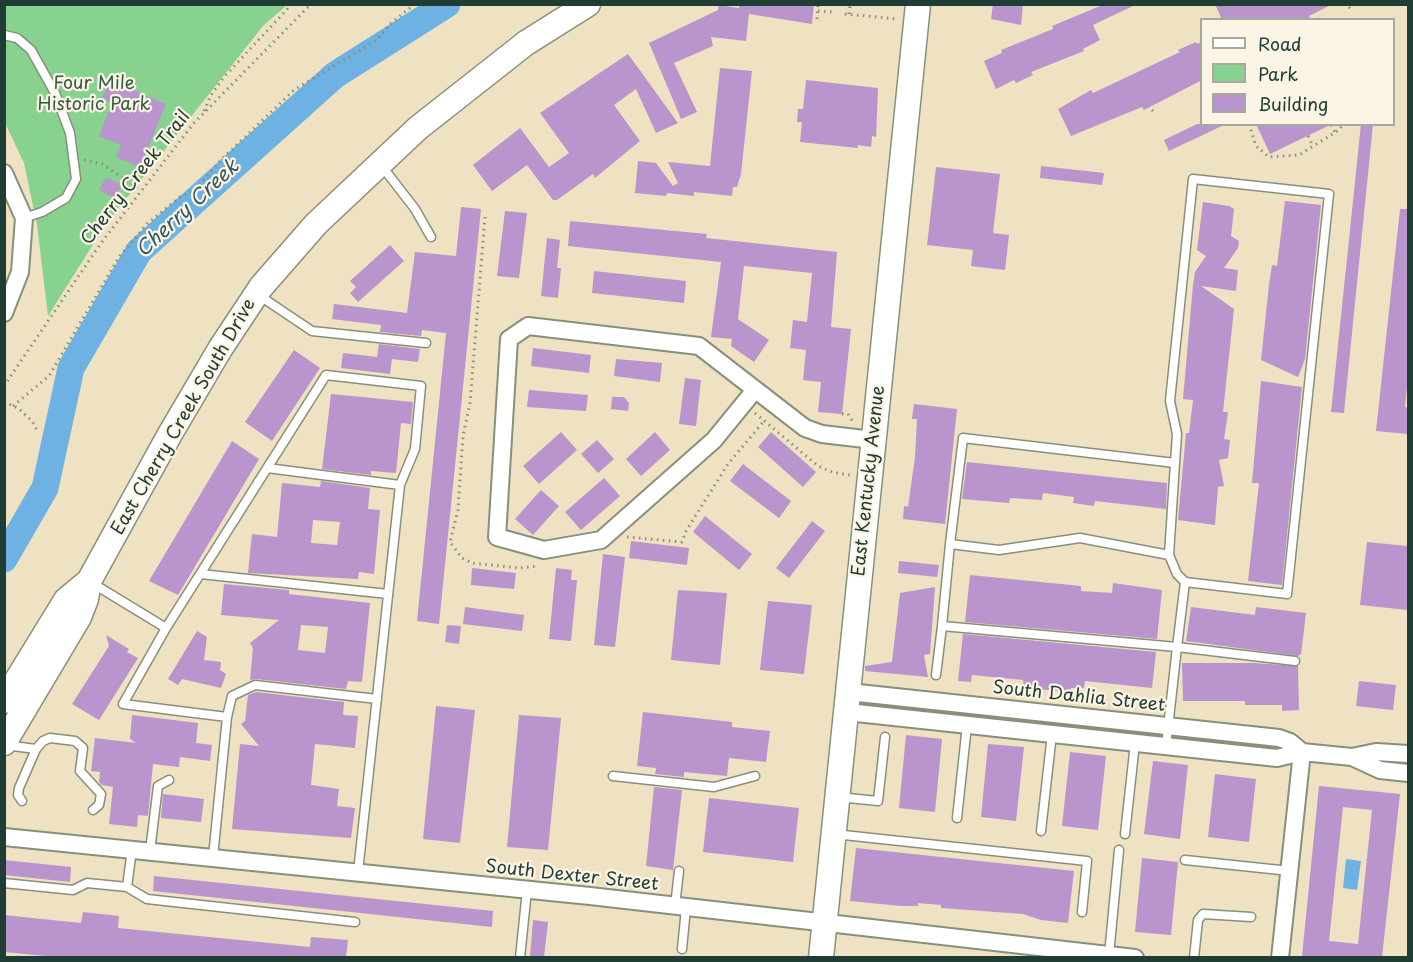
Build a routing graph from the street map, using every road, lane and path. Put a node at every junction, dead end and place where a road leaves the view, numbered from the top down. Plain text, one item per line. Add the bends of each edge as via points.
1 (292, 4) edge
2 (311, 4) edge
3 (415, 4) edge
4 (588, 4) edge
5 (818, 4) edge
6 (918, 4) edge
7 (850, 6) edge
8 (1349, 7) dead end
9 (832, 10) dead end
10 (818, 11) junction
11 (1352, 12) dead end
12 (817, 19) dead end
13 (898, 19) dead end
14 (4, 35) edge
15 (202, 114) junction
16 (1250, 126) edge
17 (1332, 126) edge
18 (1341, 126) edge
19 (1335, 132) junction
20 (1308, 136) dead end
21 (1313, 146) junction
22 (73, 158) junction
23 (379, 162) junction
24 (4, 173) edge
25 (142, 190) junction
26 (485, 217) dead end
27 (24, 218) junction
28 (431, 237) dead end
29 (257, 294) junction
30 (4, 313) edge
31 (426, 343) dead end
32 (4, 386) edge
33 (754, 391) junction
34 (4, 402) edge
35 (13, 406) junction
36 (750, 410) dead end
37 (842, 414) dead end
38 (764, 421) junction
39 (854, 423) dead end
40 (38, 432) dead end
41 (873, 440) junction
42 (1175, 463) junction
43 (267, 468) junction
44 (852, 475) dead end
45 (400, 485) junction
46 (622, 537) dead end
47 (950, 544) junction
48 (1169, 555) junction
49 (548, 564) dead end
50 (201, 573) junction
51 (90, 581) junction
52 (1185, 582) junction
53 (388, 594) junction
54 (942, 626) junction
55 (166, 628) junction
56 (1177, 647) junction
57 (1295, 661) dead end
58 (936, 675) dead end
59 (377, 699) junction
60 (4, 701) edge
61 (848, 702) junction
62 (227, 717) junction
63 (967, 725) junction
64 (1168, 727) junction
65 (1052, 734) junction
66 (885, 737) dead end
67 (1135, 743) junction
68 (4, 744) edge
69 (1166, 746) junction
70 (36, 749) junction
71 (1302, 752) junction
72 (1408, 754) edge
73 (1352, 757) junction
74 (1408, 774) edge
75 (613, 776) dead end
76 (755, 776) dead end
77 (169, 780) dead end
78 (838, 797) junction
79 (22, 801) dead end
80 (93, 810) dead end
81 (957, 818) dead end
82 (1041, 831) dead end
83 (834, 834) junction
84 (1125, 834) dead end
85 (4, 837) edge
86 (132, 849) junction
87 (1119, 850) dead end
88 (150, 851) junction
89 (213, 857) junction
90 (1185, 860) dead end
91 (679, 871) dead end
92 (1290, 871) junction
93 (358, 873) junction
94 (4, 883) edge
95 (127, 887) junction
96 (527, 890) junction
97 (680, 907) junction
98 (1082, 912) dead end
99 (1251, 917) dead end
100 (355, 922) dead end
101 (825, 924) junction
102 (682, 949) dead end
103 (1109, 955) junction
104 (520, 957) edge
105 (821, 957) edge
106 (1135, 957) edge
107 (1194, 957) edge
108 (1280, 957) edge

1 - 15 path via 224,77
2 - 15 path, Cherry Creek Trail
3 - 35 path via 377,40 294,90 220,160 196,189 147,224 119,257 49,376
4 - 23 main road, East Cherry Creek South Drive via 497,64
5 - 10 path
6 - 41 main road, East Kentucky Avenue
7 - 13 path via 847,14
8 - 11 path
9 - 10 path
10 - 12 path
14 - 22 lane via 17,38 31,50 55,93 70,133
15 - 25 path, Cherry Creek Trail
16 - 21 path via 1256,146 1269,157 1299,155
17 - 19 path
18 - 19 path
19 - 21 path
20 - 21 path
22 - 25 path via 102,164
22 - 27 lane via 76,179 66,198 42,213
23 - 28 lane
23 - 29 main road, East Cherry Creek South Drive via 316,224
24 - 27 street
25 - 32 path, Cherry Creek Trail via 100,243
26 - 49 path via 470,403 463,436 458,510 450,542 462,558 472,563 519,568
27 - 30 street via 20,272
29 - 31 lane via 312,331
29 - 51 main road, East Cherry Creek South Drive via 170,434
33 - 33 street via 699,346 528,326 509,339 497,537 544,550 601,540 714,440
33 - 41 street via 813,432
34 - 35 path
35 - 40 path via 32,421
36 - 38 path
37 - 39 path via 848,414
38 - 44 path via 818,466
38 - 46 path via 728,464 682,542
41 - 61 main road, East Kentucky Avenue
42 - 47 lane via 963,438
42 - 48 lane
42 - 52 lane via 1177,434 1170,401 1193,179 1329,194 1287,594
43 - 45 lane
43 - 45 lane via 326,375 421,386 415,449
43 - 50 lane
45 - 53 lane
47 - 48 lane via 999,550 1080,538
47 - 54 lane
48 - 52 lane
50 - 53 lane
50 - 55 lane
51 - 55 lane
51 - 60 main road, East Cherry Creek South Drive via 66,600
51 - 68 main road, East Cherry Creek South Drive via 79,617
52 - 56 lane
53 - 59 lane
54 - 56 lane
54 - 58 lane
55 - 62 lane via 123,704
56 - 57 lane
56 - 64 lane
59 - 62 lane via 255,685 232,696
59 - 93 lane
61 - 63 street, South Dahlia Street
61 - 64 street, South Dahlia Street
61 - 78 main road, East Kentucky Avenue
62 - 89 lane
63 - 65 street, South Dahlia Street
63 - 81 lane
64 - 69 lane
64 - 71 street, South Dahlia Street via 1279,738
65 - 67 street, South Dahlia Street
65 - 82 lane
66 - 78 lane via 878,801
67 - 69 street, South Dahlia Street
67 - 84 lane
68 - 70 lane
69 - 71 street, South Dahlia Street via 1277,758
70 - 79 lane via 18,795
70 - 80 lane via 50,738 75,741 83,747 80,771 102,794
71 - 73 street, South Dahlia Street
71 - 92 street
72 - 73 street, South Dahlia Street via 1376,752
73 - 74 street, South Dahlia Street via 1380,770
75 - 76 lane via 714,787
77 - 88 lane via 158,786
78 - 83 main road, East Kentucky Avenue
83 - 98 lane via 1087,861
83 - 101 main road, East Kentucky Avenue
85 - 86 street, South Dexter Street
86 - 88 street, South Dexter Street
86 - 95 lane
87 - 103 lane
88 - 89 street, South Dexter Street
89 - 93 street, South Dexter Street
90 - 92 lane
91 - 97 lane
92 - 108 street
93 - 96 street, South Dexter Street
94 - 95 lane via 73,890 87,883
95 - 100 lane via 147,899
96 - 97 street, South Dexter Street
96 - 104 lane
97 - 101 street, South Dexter Street
97 - 102 lane
99 - 107 lane via 1203,914 1198,920
101 - 103 street, South Dexter Street
101 - 105 main road, East Kentucky Avenue
103 - 106 street, South Dexter Street

